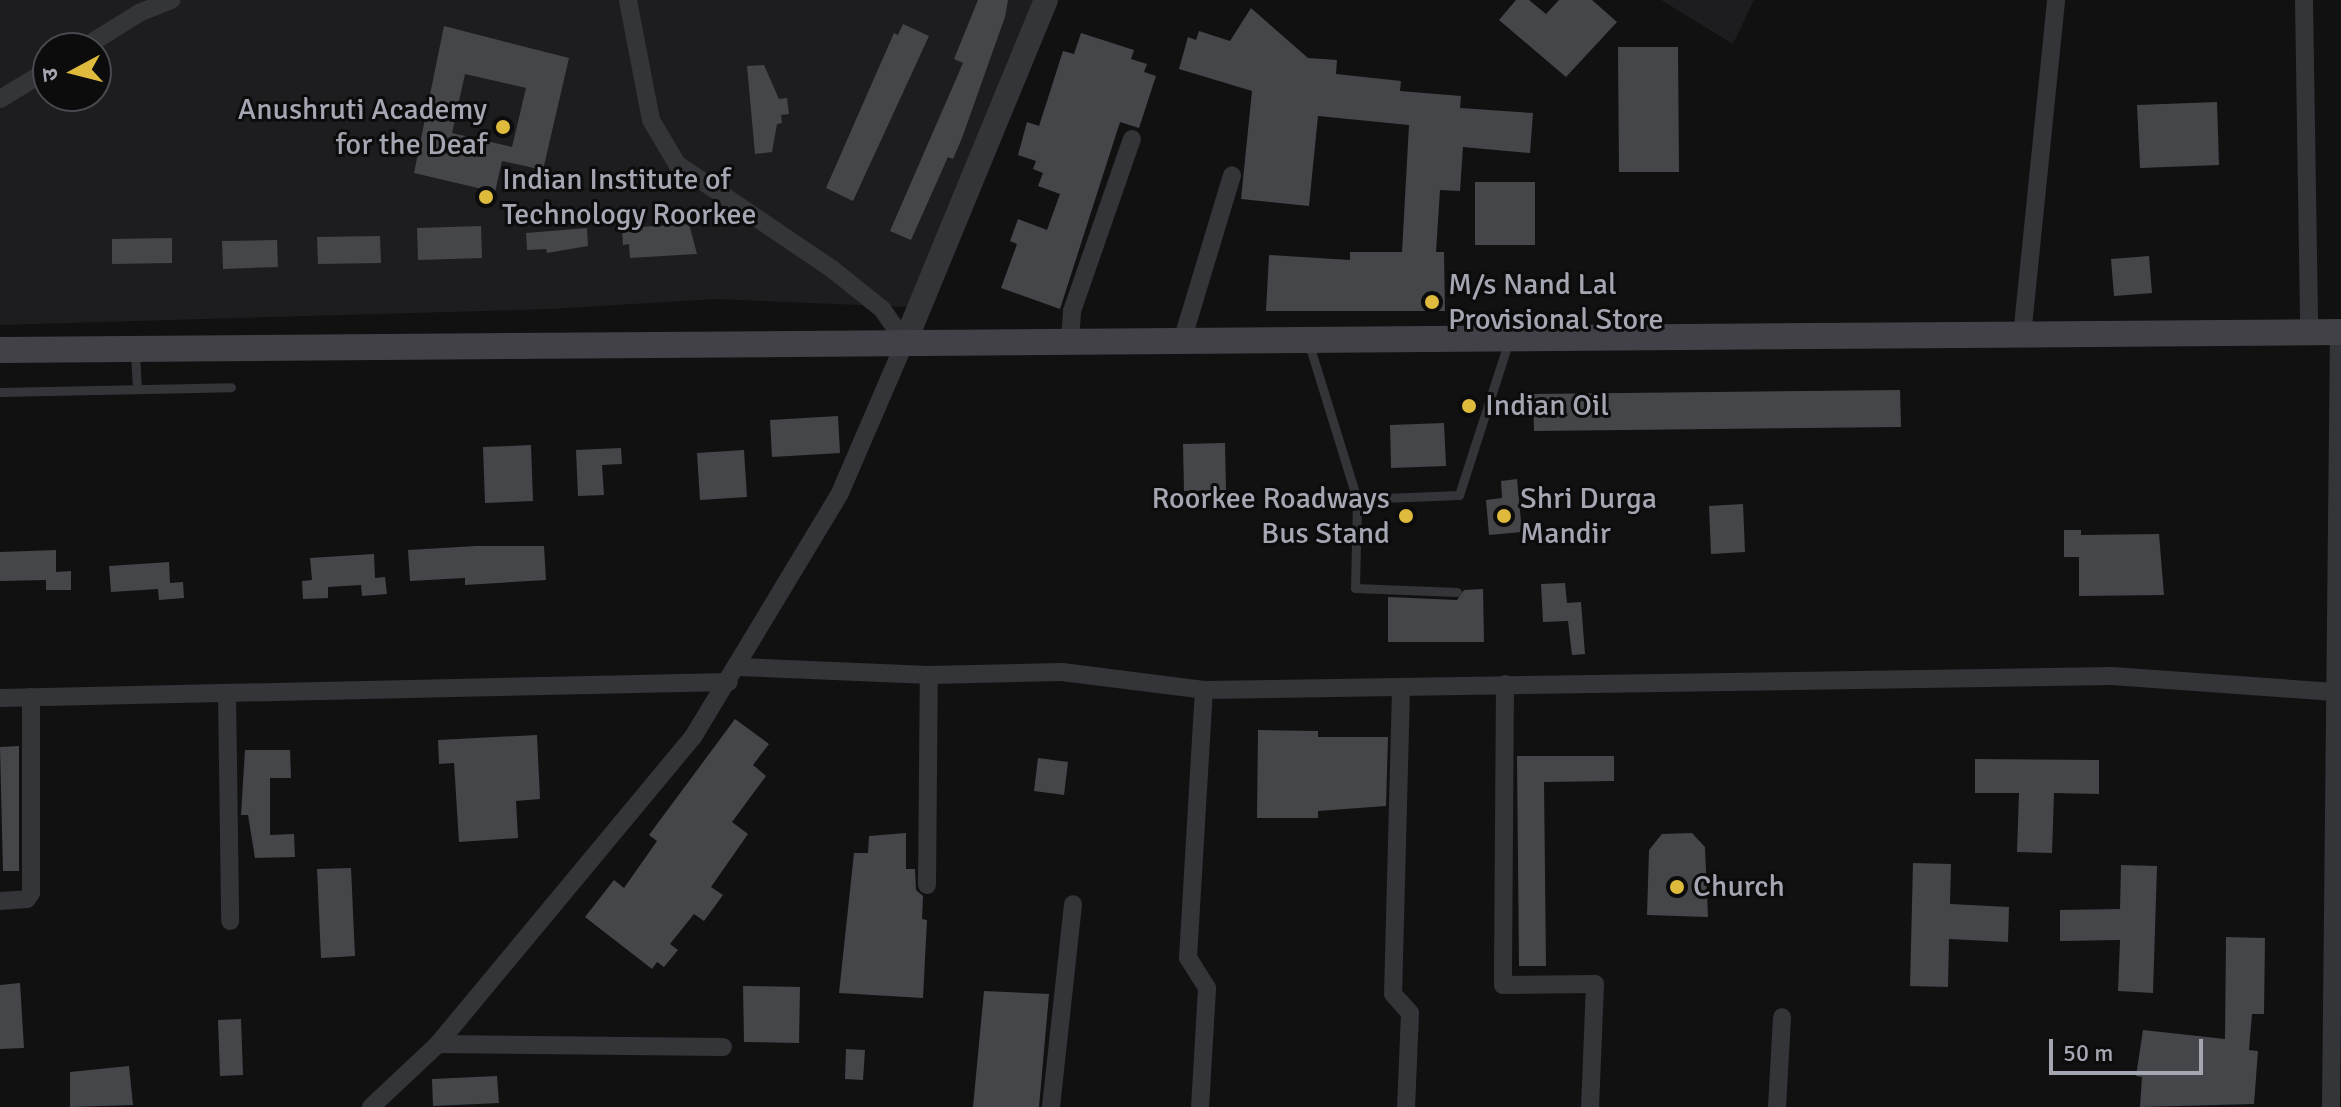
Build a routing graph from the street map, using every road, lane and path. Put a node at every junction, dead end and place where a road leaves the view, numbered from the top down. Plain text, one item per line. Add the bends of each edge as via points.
1 (171, 0) edge
2 (628, 0) edge
3 (1046, 0) edge
4 (2056, 0) edge
5 (2304, 0) edge
6 (130, 9) edge
7 (102, 32) edge
8 (32, 80) edge
9 (0, 99) edge
10 (1132, 139) dead end
11 (1232, 175) dead end
12 (2309, 332) junction
13 (2340, 332) edge
14 (2022, 336) junction
15 (1308, 340) junction
16 (1509, 340) junction
17 (1070, 341) junction
18 (1182, 341) junction
19 (905, 342) junction
20 (135, 349) junction
21 (0, 350) edge
22 (231, 387) dead end
23 (137, 389) junction
24 (0, 392) edge
25 (1357, 499) junction
26 (1457, 592) dead end
27 (734, 675) junction
28 (929, 675) junction
29 (1505, 684) junction
30 (1204, 690) junction
31 (1401, 690) junction
32 (2337, 692) junction
33 (227, 693) junction
34 (31, 697) junction
35 (0, 698) edge
36 (927, 885) dead end
37 (0, 901) edge
38 (1073, 904) dead end
39 (230, 921) dead end
40 (1782, 1017) dead end
41 (438, 1044) junction
42 (723, 1047) dead end
43 (371, 1107) edge
44 (1051, 1107) edge
45 (1200, 1107) edge
46 (1406, 1107) edge
47 (1590, 1107) edge
48 (1777, 1107) edge
49 (2331, 1107) edge

1 - 6 street
2 - 19 street via 651,120 677,164 868,297
3 - 19 street
4 - 14 street
5 - 12 street
6 - 7 street
8 - 9 street
10 - 17 street via 1072,311
11 - 18 street
12 - 13 main road
12 - 14 main road
13 - 32 street
14 - 16 main road
15 - 16 main road
15 - 18 main road
15 - 25 lane
16 - 25 lane via 1459,495
17 - 18 main road
17 - 19 main road
19 - 20 main road
19 - 27 street via 840,493
20 - 21 main road
20 - 23 lane
22 - 23 lane
23 - 24 lane
25 - 26 lane via 1355,588
27 - 28 street
27 - 33 street
27 - 41 street via 693,737
28 - 30 street via 1062,672
28 - 36 street
29 - 31 street
29 - 32 street via 2112,676
29 - 47 street via 1503,985 1595,984
30 - 31 street
30 - 45 street via 1188,958 1207,988
31 - 46 street via 1393,994 1410,1013
32 - 49 street
33 - 34 street
33 - 39 street
34 - 35 street
34 - 37 street via 31,893 27,899
38 - 44 street
40 - 48 street
41 - 42 street
41 - 43 street

